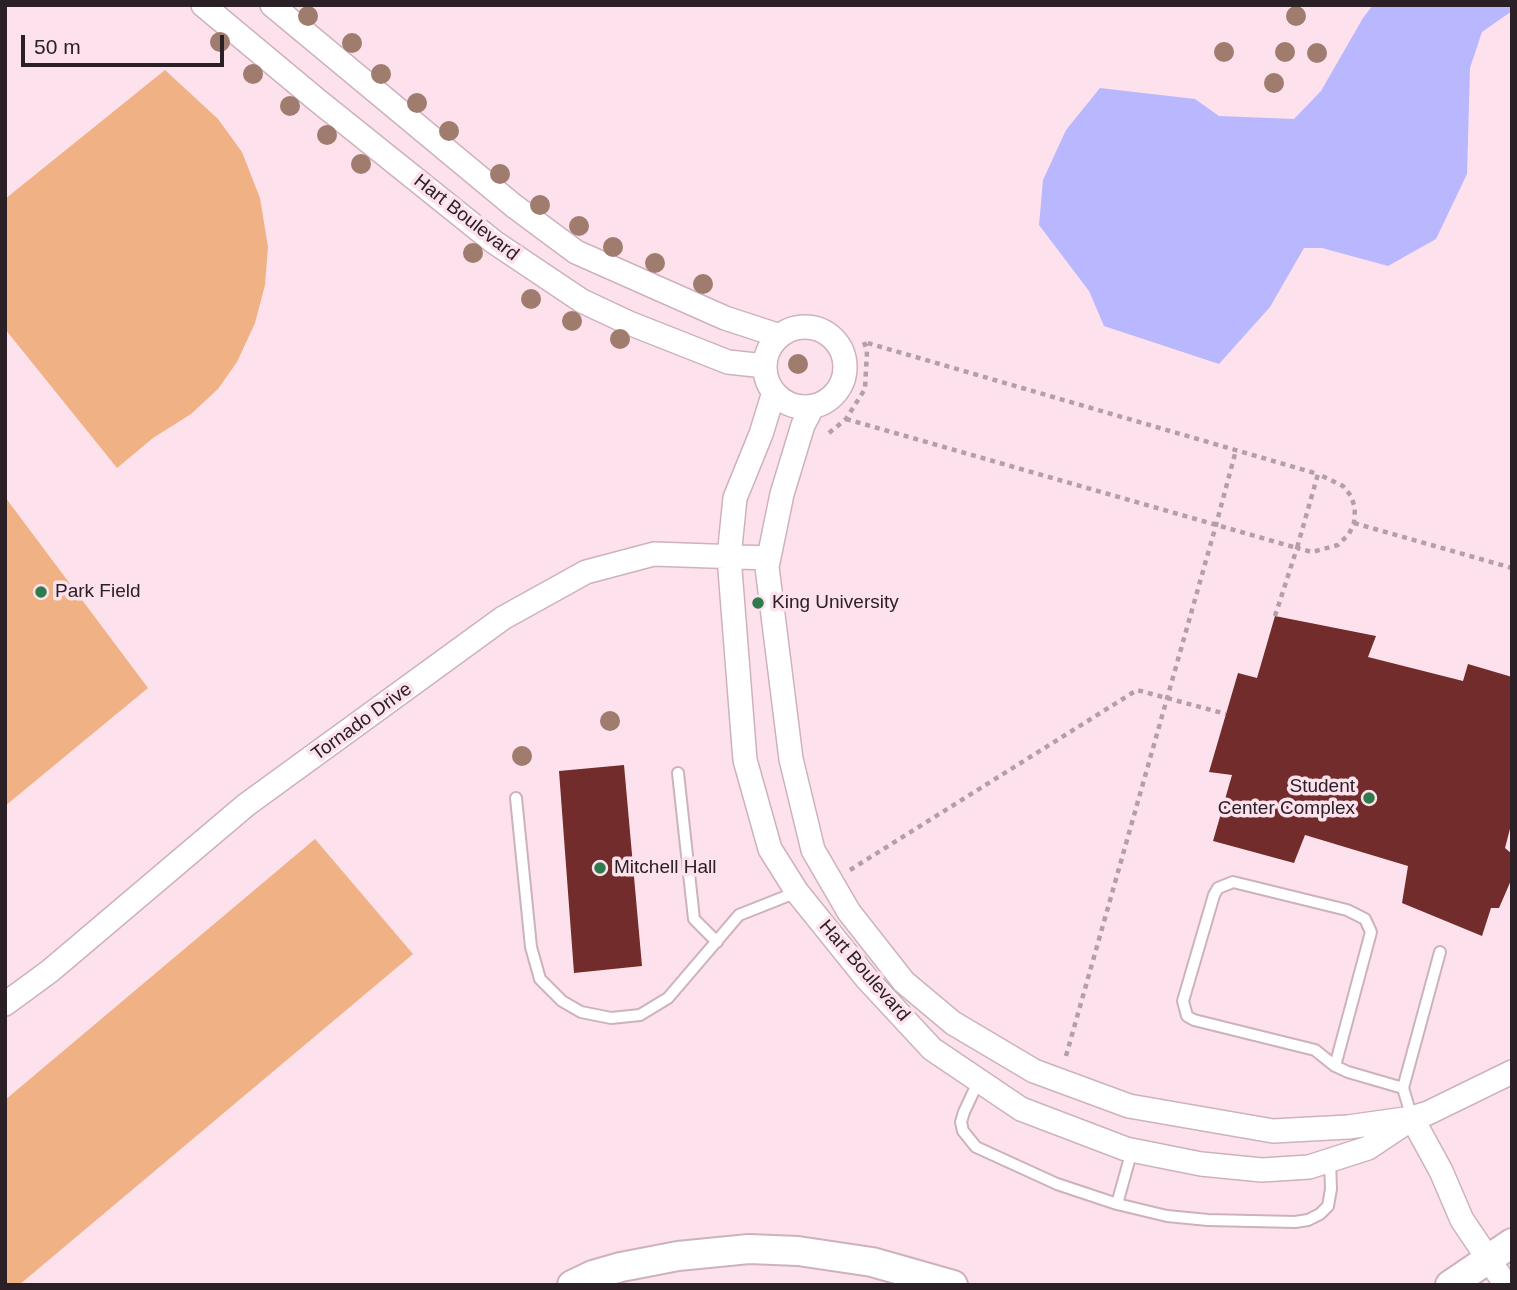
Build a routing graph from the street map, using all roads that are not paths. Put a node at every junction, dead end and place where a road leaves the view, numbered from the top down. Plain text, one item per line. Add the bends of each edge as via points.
1 (203, 5) edge
2 (272, 5) edge
3 (780, 336) junction
4 (765, 366) junction
5 (774, 392) junction
6 (813, 406) junction
7 (729, 557) junction
8 (768, 558) junction
9 (678, 773) dead end
10 (516, 798) dead end
11 (797, 891) junction
12 (717, 942) junction
13 (1440, 952) dead end
14 (5, 1004) edge
15 (1335, 1066) junction
16 (1512, 1072) edge
17 (979, 1080) junction
18 (1403, 1088) junction
19 (1412, 1118) junction
20 (1132, 1150) junction
21 (1330, 1160) junction
22 (1117, 1204) junction
23 (1512, 1243) edge
24 (1489, 1259) junction
25 (572, 1285) edge
26 (953, 1285) edge
27 (1450, 1285) edge
28 (1506, 1285) edge

1 - 4 street, Hart Boulevard via 494,242 582,301 727,362
2 - 3 street, Hart Boulevard via 576,252 725,318
3 - 4 street
3 - 6 street via 804,327 817,329 838,344 844,356 843,382 826,401
4 - 5 street
5 - 6 street via 792,404
5 - 7 street, Hart Boulevard via 735,498
6 - 8 street, Hart Boulevard via 782,494
7 - 8 street, Tornado Drive
7 - 11 street, Hart Boulevard via 746,760 770,849
7 - 14 street, Tornado Drive via 654,554 586,572 503,618 246,805
8 - 19 street, Hart Boulevard via 791,759 813,850 849,912 904,982 953,1023 1034,1071 1129,1106 1273,1131
9 - 12 lane via 694,919
10 - 12 lane via 531,947 540,979 562,1001 581,1012 611,1018 640,1015 668,998
11 - 12 lane via 739,915
11 - 17 street, Hart Boulevard via 867,979 932,1049
13 - 18 lane
15 - 15 lane via 1315,1050 1187,1016 1183,1001 1218,888 1233,882 1357,913 1369,926
15 - 18 lane
16 - 19 street, Hart Boulevard
17 - 20 street, Hart Boulevard via 1021,1109
17 - 22 lane via 961,1122 976,1147 1057,1184
18 - 19 lane
19 - 21 street, Hart Boulevard via 1368,1148
19 - 24 street via 1462,1220
20 - 21 street, Hart Boulevard via 1262,1170 1309,1167
20 - 22 lane
21 - 22 lane via 1328,1206 1308,1220 1208,1220
23 - 24 street
24 - 27 street
24 - 28 street
25 - 26 street via 621,1267 749,1248 872,1262

